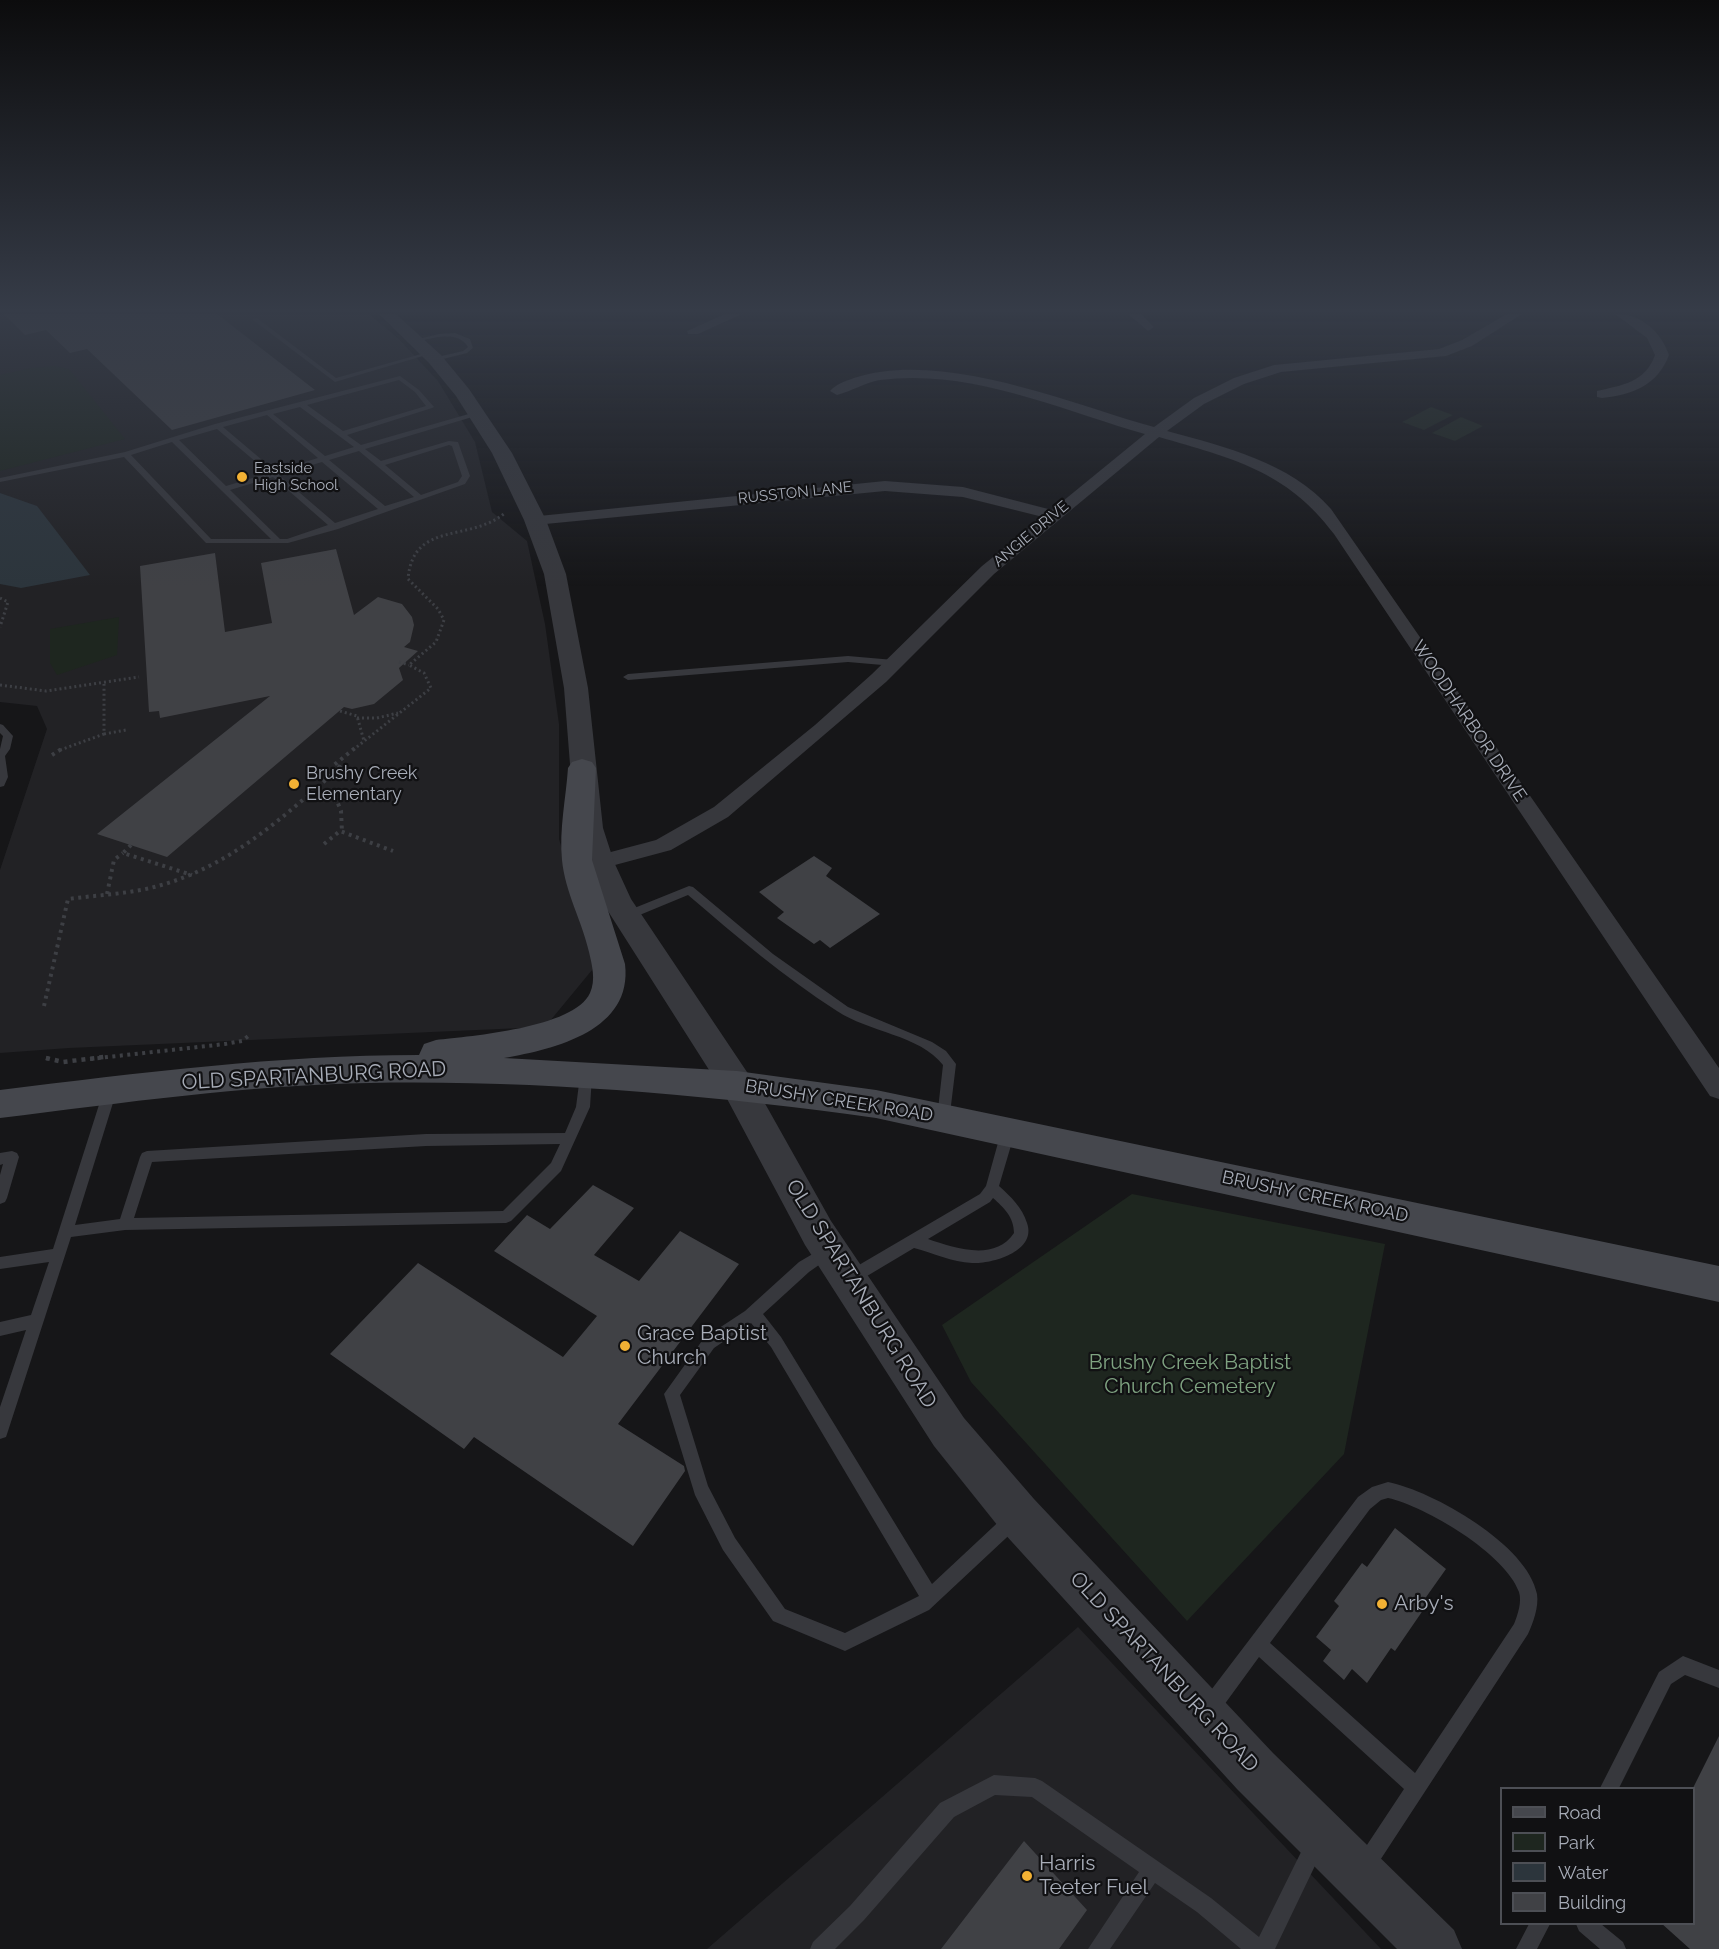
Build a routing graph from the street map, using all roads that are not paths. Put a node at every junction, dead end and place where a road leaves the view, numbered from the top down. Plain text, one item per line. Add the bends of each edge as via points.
1 (298, 405) edge
2 (302, 405) edge
3 (428, 405) edge
4 (470, 405) edge
5 (1060, 405) edge
6 (1195, 405) edge
7 (268, 413) junction
8 (476, 413) junction
9 (218, 426) junction
10 (1155, 433) junction
11 (342, 434) junction
12 (174, 440) junction
13 (361, 449) junction
14 (126, 454) junction
15 (323, 459) junction
16 (380, 464) junction
17 (274, 474) junction
18 (0, 480) edge
19 (225, 489) junction
20 (420, 498) junction
21 (385, 510) junction
22 (1053, 515) junction
23 (535, 520) junction
24 (335, 528) junction
25 (279, 541) junction
26 (894, 663) junction
27 (628, 677) dead end
28 (0, 727) edge
29 (0, 755) edge
30 (582, 768) junction
31 (0, 784) edge
32 (600, 862) junction
33 (626, 916) junction
34 (332, 1071) junction
35 (586, 1076) junction
36 (737, 1085) junction
37 (111, 1089) junction
38 (1719, 1089) edge
39 (0, 1104) edge
40 (944, 1118) junction
41 (1008, 1131) junction
42 (569, 1138) junction
43 (6, 1158) edge
44 (992, 1188) junction
45 (0, 1198) edge
46 (125, 1224) junction
47 (66, 1232) junction
48 (913, 1241) junction
49 (59, 1254) junction
50 (0, 1263) edge
51 (839, 1265) junction
52 (1719, 1284) edge
53 (753, 1314) junction
54 (37, 1321) junction
55 (0, 1329) edge
56 (0, 1431) edge
57 (1018, 1515) junction
58 (930, 1598) junction
59 (1258, 1644) junction
60 (1719, 1679) edge
61 (1203, 1716) junction
62 (1416, 1787) junction
63 (1610, 1787) edge
64 (1320, 1836) junction
65 (1152, 1869) junction
66 (1359, 1875) junction
67 (1539, 1925) edge
68 (1588, 1925) edge
69 (820, 1949) edge
70 (1098, 1949) edge
71 (1257, 1949) edge
72 (1264, 1949) edge
73 (1435, 1949) edge
74 (1526, 1949) edge
75 (1616, 1949) edge

1 - 7 lane
2 - 11 lane
3 - 11 lane
4 - 8 street, BRUSHY CREEK ROAD
5 - 10 street, WOODHARBOR DRIVE
6 - 10 street, ANGIE DRIVE
7 - 9 lane
7 - 15 lane
8 - 13 lane
8 - 23 street, BRUSHY CREEK ROAD via 502,453
9 - 12 lane
9 - 17 lane
10 - 22 street, ANGIE DRIVE
10 - 38 street, WOODHARBOR DRIVE via 1263,468 1296,485 1321,506
11 - 13 lane
12 - 14 lane
12 - 19 lane
13 - 15 lane
13 - 16 lane
14 - 18 lane
14 - 25 lane via 210,541
15 - 17 lane
15 - 21 lane
16 - 20 lane
16 - 20 lane via 455,444 466,476 461,484
17 - 19 lane
17 - 24 lane
19 - 25 lane
20 - 21 lane
21 - 24 lane
22 - 23 street, RUSSTON LANE via 963,492 885,486
22 - 26 street, ANGIE DRIVE via 988,570
23 - 30 street, BRUSHY CREEK ROAD via 555,574 576,688
24 - 25 lane
26 - 27 lane via 848,659
26 - 32 street, ANGIE DRIVE via 822,729 721,812 663,845
28 - 29 lane via 8,736
29 - 31 lane
30 - 32 street, BRUSHY CREEK ROAD via 589,828
30 - 34 main road via 578,860 610,981 608,995 597,1009 556,1033
32 - 33 street, BRUSHY CREEK ROAD
33 - 36 street, BRUSHY CREEK ROAD
33 - 40 lane via 689,890 769,957 844,1010 942,1054 950,1064
34 - 35 main road, OLD SPARTANBURG ROAD via 461,1069
34 - 37 main road, OLD SPARTANBURG ROAD
35 - 36 main road, OLD SPARTANBURG ROAD
35 - 42 lane via 583,1107
36 - 40 main road, BRUSHY CREEK ROAD via 876,1104
36 - 51 street, OLD SPARTANBURG ROAD
37 - 39 main road, OLD SPARTANBURG ROAD
37 - 47 lane
40 - 41 main road, BRUSHY CREEK ROAD
41 - 44 lane
41 - 52 main road, BRUSHY CREEK ROAD
42 - 46 lane via 556,1167 506,1217
42 - 46 lane via 426,1140 147,1157
43 - 45 lane
44 - 48 lane via 971,1208
44 - 48 lane via 1017,1215 1021,1225 1019,1239 1009,1251 974,1257
46 - 47 lane
47 - 49 lane
48 - 51 lane
49 - 50 lane
49 - 54 lane
51 - 53 lane via 804,1267
51 - 57 street, OLD SPARTANBURG ROAD via 949,1432
53 - 58 lane via 776,1342
53 - 58 lane via 709,1343 672,1394 701,1489 729,1544 779,1615 845,1642
54 - 55 lane
54 - 56 lane
57 - 58 lane
57 - 61 street, OLD SPARTANBURG ROAD
59 - 61 lane
59 - 62 lane
59 - 62 lane via 1364,1503 1386,1490 1405,1493 1435,1506 1476,1534 1518,1572 1528,1591 1522,1628
60 - 63 lane via 1683,1665 1665,1678
61 - 64 street, OLD SPARTANBURG ROAD
62 - 66 lane
64 - 66 street, OLD SPARTANBURG ROAD
64 - 72 lane
65 - 69 lane via 1035,1788 994,1785 946,1810 857,1913
65 - 70 lane
65 - 71 lane
66 - 73 street, OLD SPARTANBURG ROAD
67 - 74 lane
68 - 75 lane

